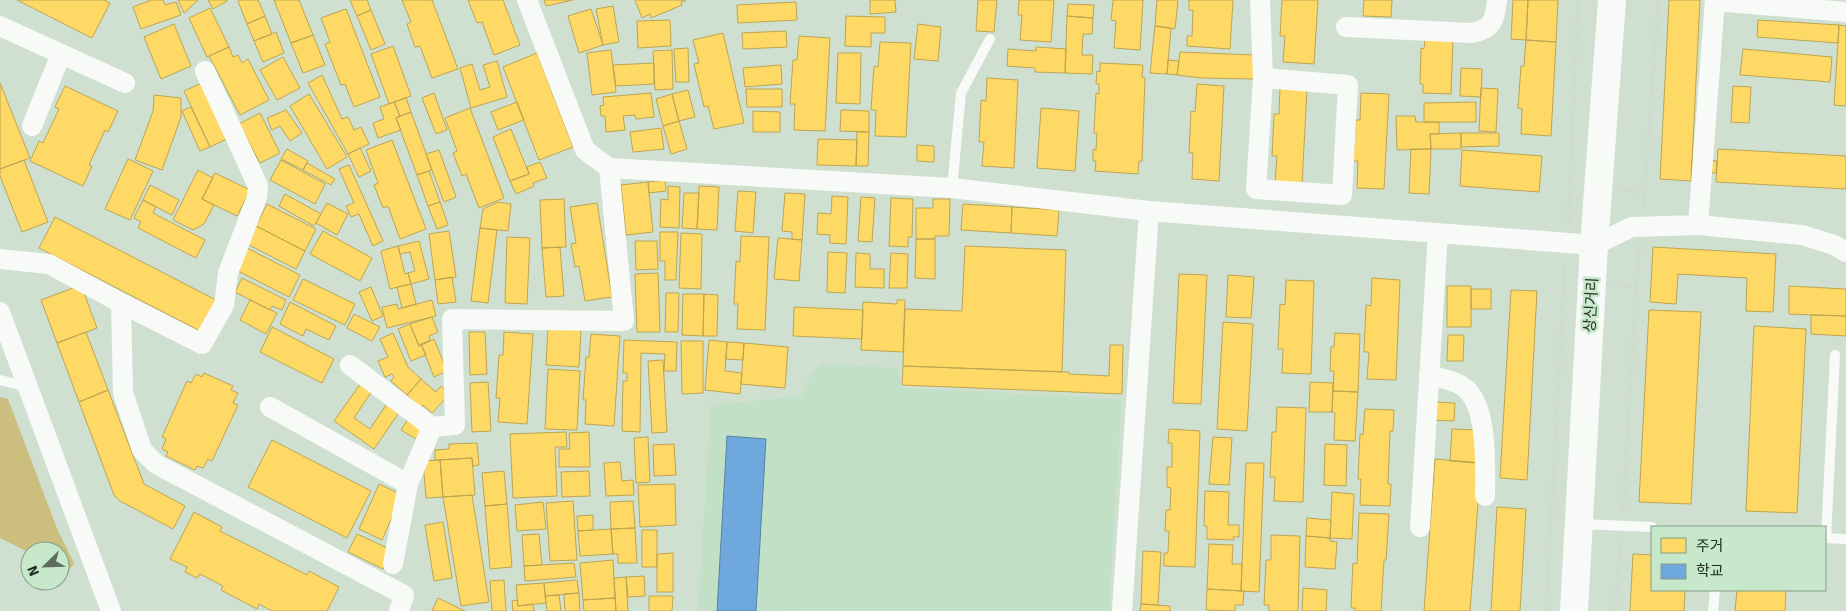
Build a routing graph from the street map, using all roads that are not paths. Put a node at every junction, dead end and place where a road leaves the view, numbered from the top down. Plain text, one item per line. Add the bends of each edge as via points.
1 (527, 0) edge
2 (1260, 0) edge
3 (1497, 0) edge
4 (1612, 0) edge
5 (1715, 1) edge
6 (1846, 12) edge
7 (0, 26) edge
8 (1346, 27) dead end
9 (990, 39) dead end
10 (61, 54) junction
11 (205, 71) dead end
12 (1263, 78) junction
13 (125, 83) dead end
14 (32, 126) dead end
15 (609, 168) junction
16 (952, 188) junction
17 (1149, 211) junction
18 (1698, 225) junction
19 (1438, 233) junction
20 (1594, 245) junction
21 (1846, 252) edge
22 (0, 259) edge
23 (121, 303) junction
24 (0, 312) edge
25 (1836, 355) dead end
26 (350, 365) dead end
27 (1429, 375) junction
28 (0, 380) edge
29 (29, 387) junction
30 (270, 407) dead end
31 (432, 427) junction
32 (408, 484) junction
33 (1486, 496) dead end
34 (1580, 524) junction
35 (1826, 526) edge
36 (1420, 527) dead end
37 (1651, 527) edge
38 (1826, 538) edge
39 (1846, 539) edge
40 (393, 564) dead end
41 (1715, 591) edge
42 (111, 611) edge
43 (399, 611) edge
44 (1122, 611) edge
45 (1574, 611) edge
46 (1714, 611) edge

1 - 15 street via 586,150
2 - 12 street
3 - 8 street via 1494,20 1481,31 1472,33
4 - 20 main road, 상신거리
5 - 6 street
5 - 18 street
7 - 10 street
9 - 16 lane via 961,93
10 - 13 street
10 - 14 street
11 - 23 street via 258,186 257,197 228,273 224,305 202,344
12 - 12 street via 1256,189 1342,195 1348,85
15 - 16 street
15 - 31 street via 624,321 452,319 455,425
16 - 17 street
17 - 19 street
17 - 44 street
18 - 20 street via 1632,227
18 - 21 street via 1802,234
19 - 20 street
19 - 27 street
20 - 34 main road, 상신거리
22 - 23 street via 49,264
23 - 43 street via 123,393 142,450 156,464 404,594
24 - 29 street
25 - 35 lane
26 - 31 street
27 - 33 street via 1463,386 1477,403 1484,440
27 - 36 street
28 - 29 lane
29 - 42 street
30 - 32 street
31 - 32 street
32 - 40 street
34 - 37 lane
34 - 45 main road, 상신거리
38 - 39 lane
41 - 46 lane

